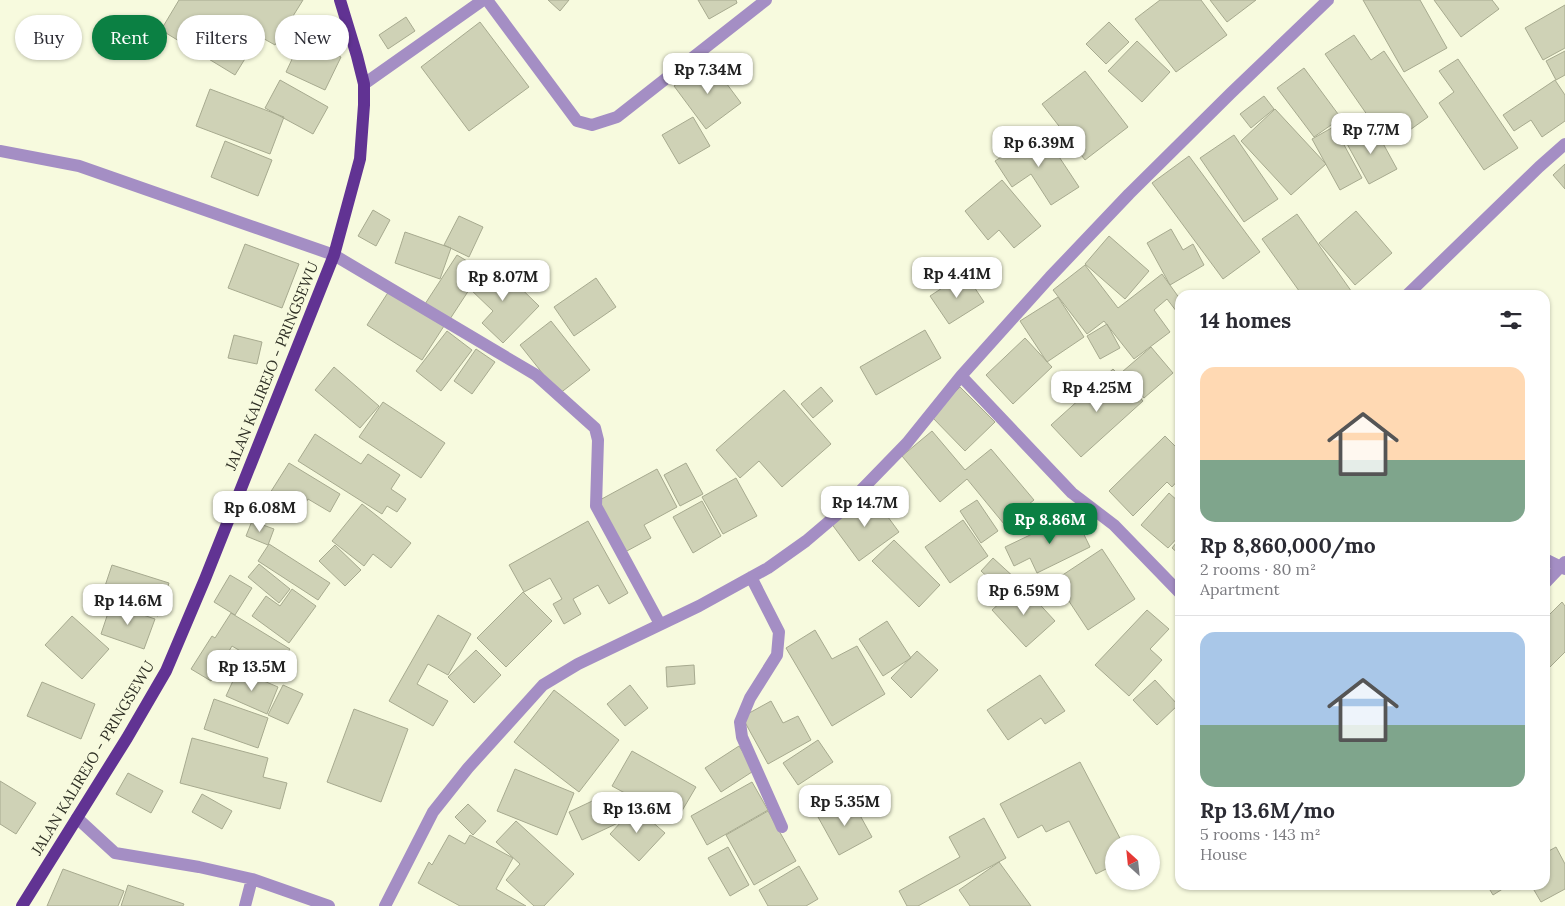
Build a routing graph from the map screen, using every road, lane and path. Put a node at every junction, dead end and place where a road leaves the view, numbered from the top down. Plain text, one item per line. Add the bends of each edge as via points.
1 (340, 0) edge
2 (485, 0) edge
3 (766, 0) edge
4 (1328, 0) edge
5 (364, 84) junction
6 (1565, 144) edge
7 (0, 151) edge
8 (334, 255) junction
9 (1412, 290) edge
10 (961, 376) junction
11 (1550, 561) edge
12 (1563, 566) edge
13 (751, 577) junction
14 (1550, 578) edge
15 (1175, 587) edge
16 (660, 624) junction
17 (77, 818) junction
18 (782, 827) dead end
19 (252, 879) junction
20 (22, 906) edge
21 (245, 906) edge
22 (330, 906) edge
23 (385, 906) edge

1 - 5 main road, JALAN KALIREJO - PRINGSEWU
2 - 3 street via 577,121 592,124 617,117
2 - 5 street
4 - 10 street via 1129,194
5 - 8 main road, JALAN KALIREJO - PRINGSEWU via 360,159
6 - 9 street
7 - 8 street via 79,166
8 - 16 street via 536,375 595,428 598,440 596,506
8 - 17 main road, JALAN KALIREJO - PRINGSEWU via 166,670
10 - 13 street via 907,443 839,512 806,541
10 - 15 street via 1072,493 1114,525
11 - 12 street
12 - 14 street
13 - 16 street
13 - 18 street via 778,632 778,647 777,655 750,698 740,722 742,737
16 - 23 street via 543,685 433,812
17 - 19 street via 114,853
17 - 20 main road, JALAN KALIREJO - PRINGSEWU
19 - 21 street
19 - 22 street

